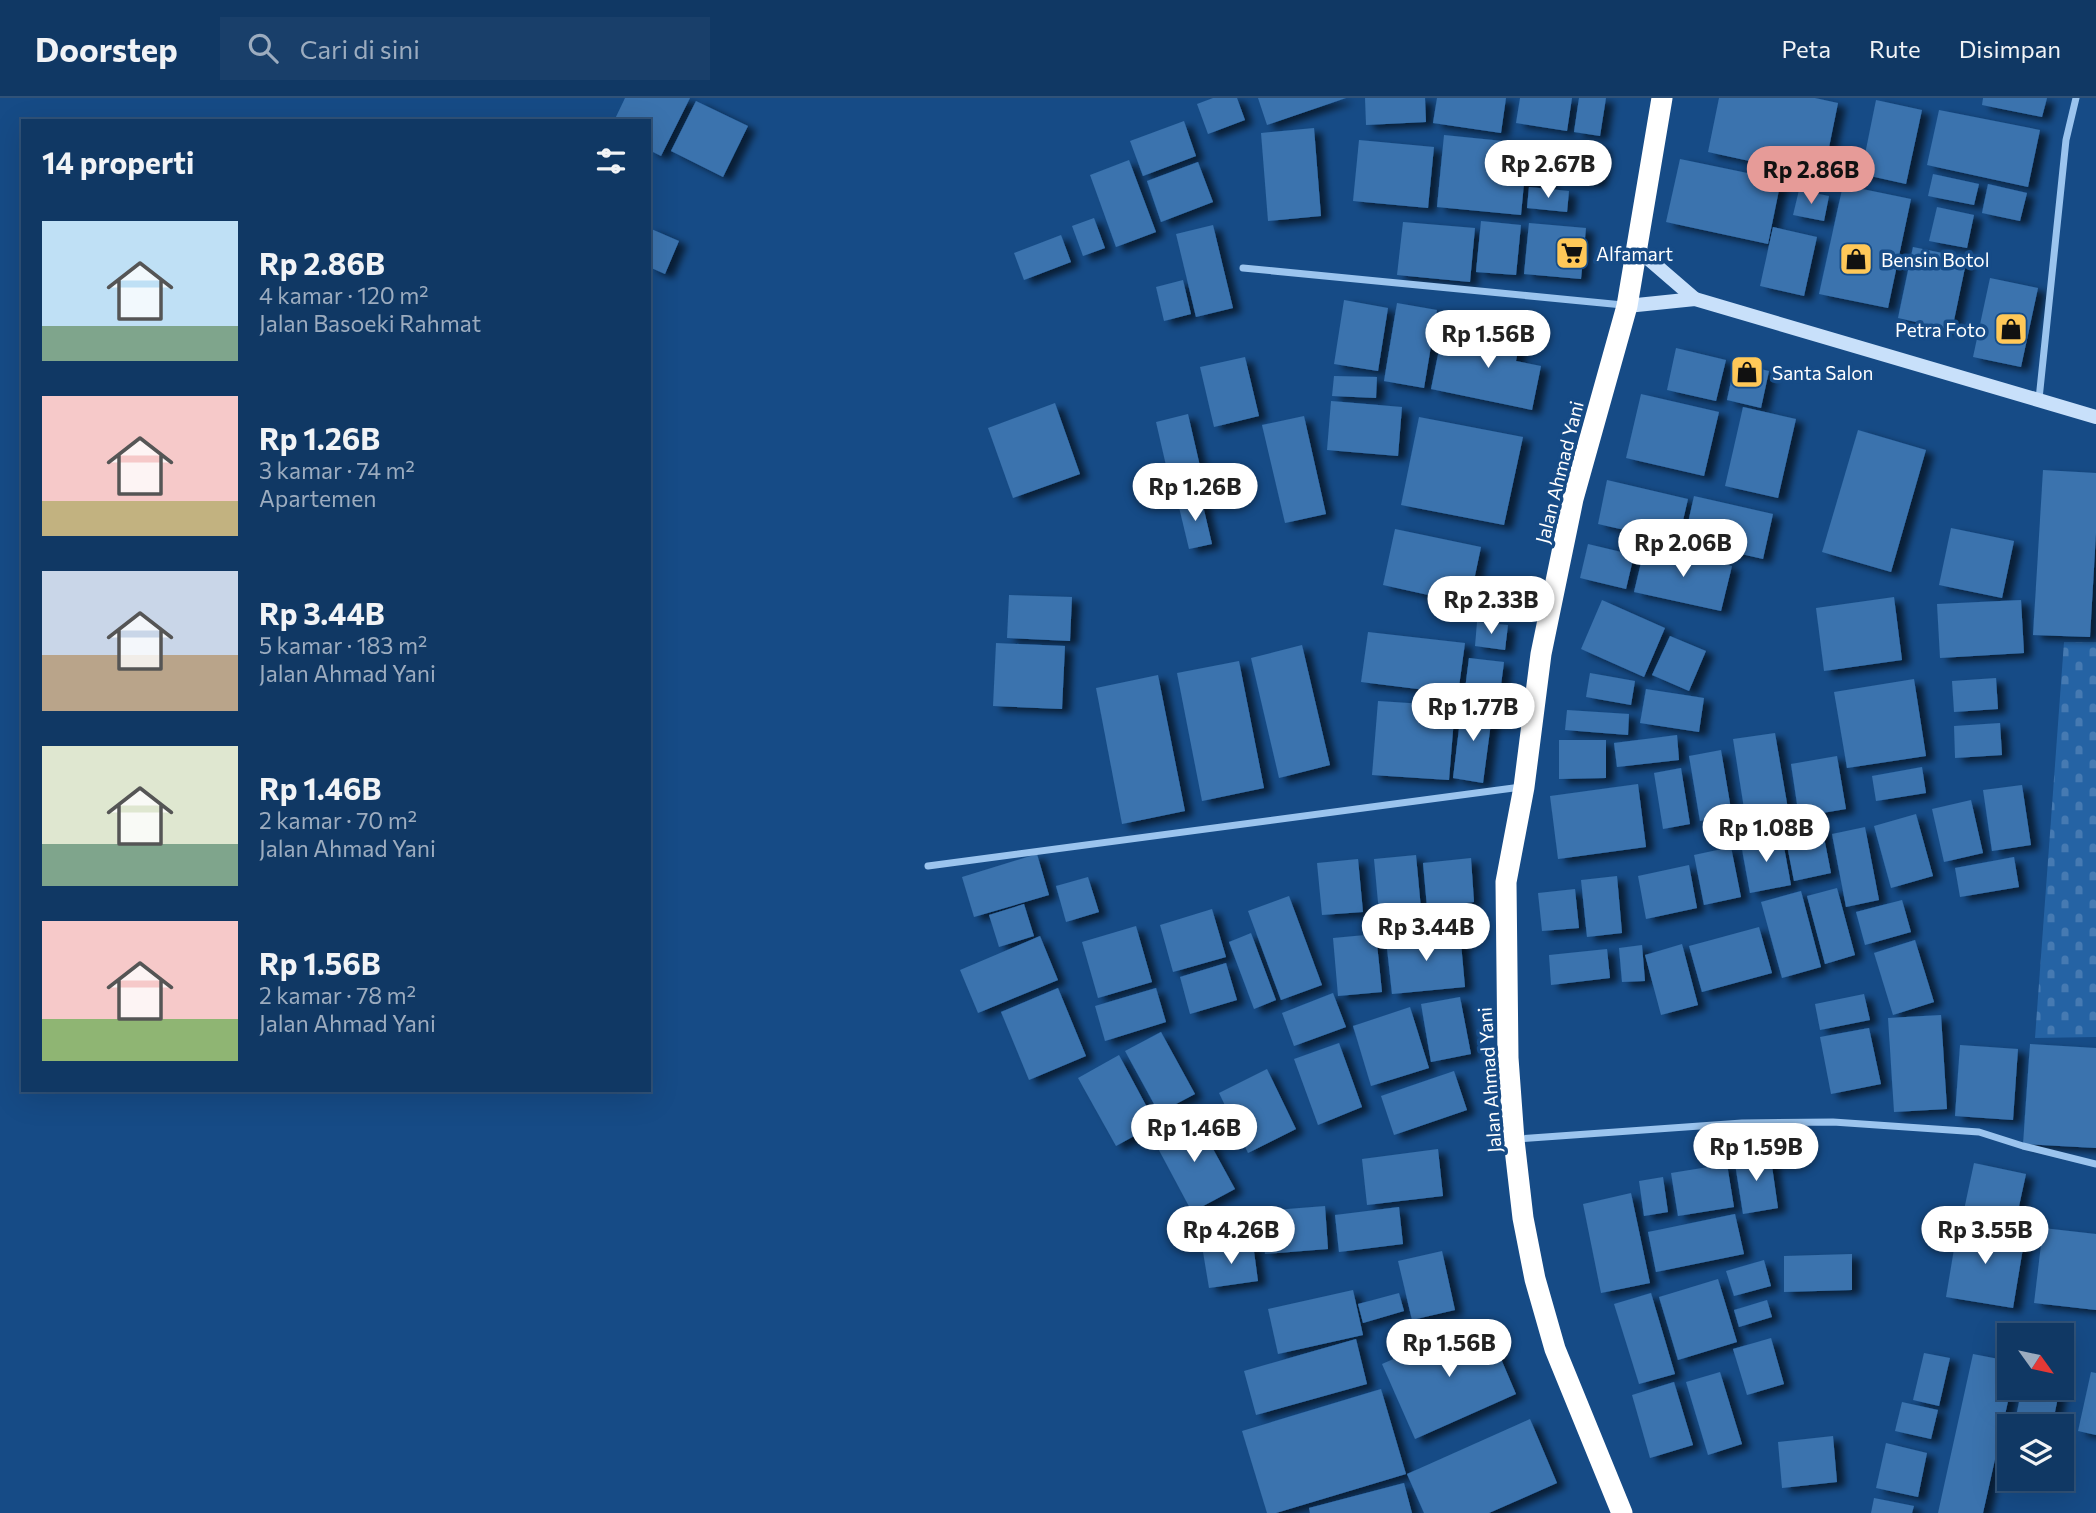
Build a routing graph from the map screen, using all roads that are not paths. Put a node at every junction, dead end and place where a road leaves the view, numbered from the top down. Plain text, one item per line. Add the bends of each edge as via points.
1 (1662, 98) edge
2 (2076, 98) edge
3 (1637, 249) junction
4 (1243, 268) dead end
5 (1695, 299) junction
6 (1627, 306) junction
7 (2039, 399) junction
8 (2096, 417) edge
9 (1524, 787) junction
10 (928, 866) dead end
11 (1514, 1140) junction
12 (2096, 1164) edge
13 (1622, 1513) edge

1 - 3 highway, Jalan Ahmad Yani
2 - 7 street via 2066,139
3 - 5 street
3 - 6 highway, Jalan Ahmad Yani
4 - 6 street
5 - 6 street
5 - 7 street
6 - 9 highway, Jalan Ahmad Yani via 1573,499 1542,654
7 - 8 street
9 - 10 street
9 - 11 highway, Jalan Ahmad Yani via 1506,882
11 - 12 street via 1742,1123 1833,1122 1979,1132
11 - 13 highway, Jalan Ahmad Yani via 1523,1218 1548,1326

